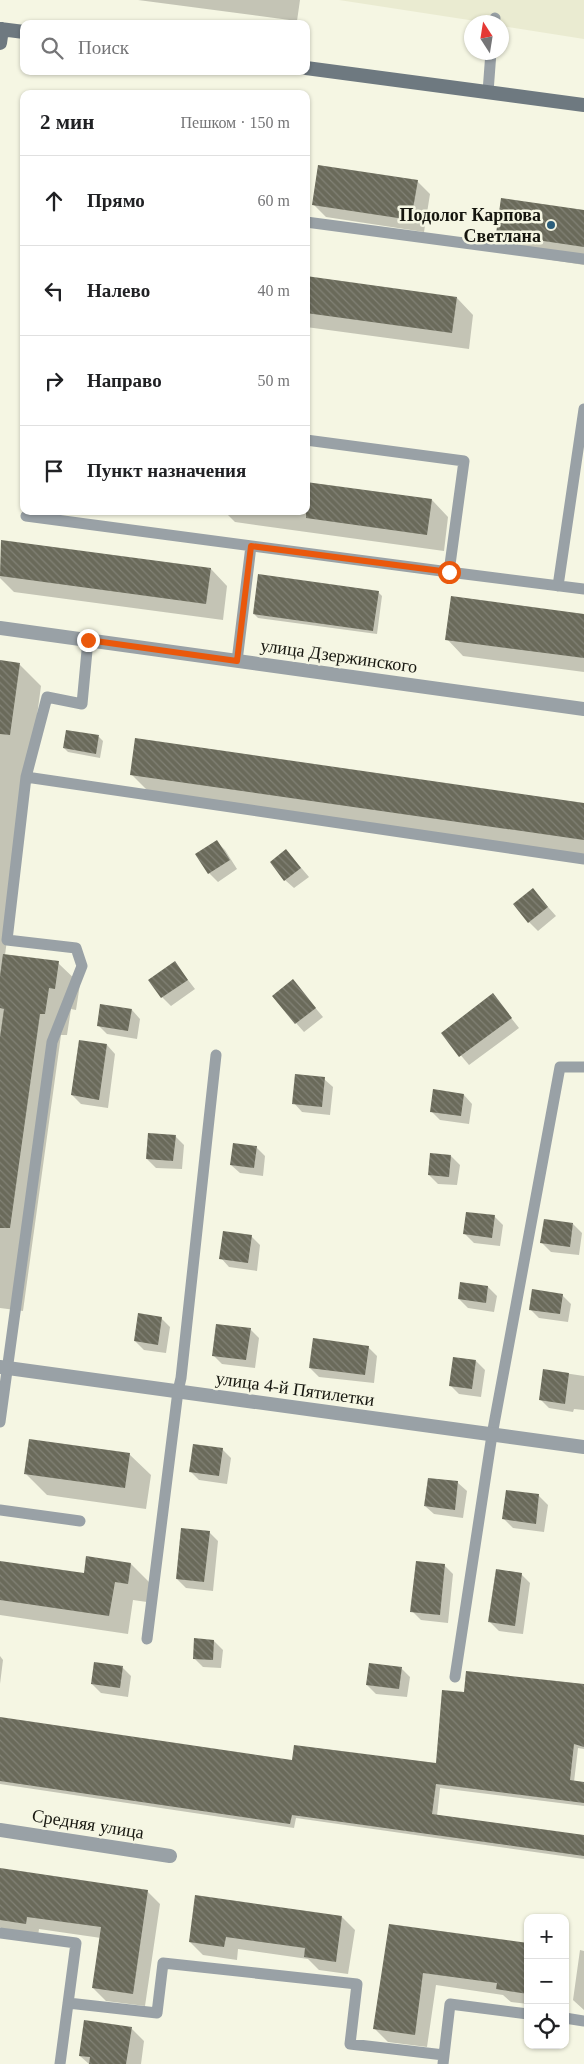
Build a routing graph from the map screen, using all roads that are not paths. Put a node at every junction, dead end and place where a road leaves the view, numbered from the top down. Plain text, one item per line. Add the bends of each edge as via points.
1 (20, 32) edge
2 (1, 33) edge
3 (490, 60) edge
4 (310, 69) edge
5 (488, 92) junction
6 (584, 105) edge
7 (310, 223) edge
8 (584, 259) edge
9 (584, 409) edge
10 (310, 441) edge
11 (26, 516) dead end
12 (251, 546) junction
13 (449, 572) junction
14 (558, 586) junction
15 (584, 589) edge
16 (0, 628) edge
17 (88, 640) junction
18 (237, 661) junction
19 (584, 709) edge
20 (26, 777) junction
21 (584, 859) edge
22 (216, 1054) dead end
23 (584, 1067) edge
24 (4, 1368) edge
25 (178, 1392) junction
26 (0, 1422) edge
27 (492, 1434) junction
28 (584, 1447) edge
29 (0, 1510) edge
30 (80, 1521) dead end
31 (147, 1639) dead end
32 (456, 1677) dead end
33 (0, 1830) edge
34 (170, 1856) dead end
35 (0, 1933) edge
36 (68, 2003) junction
37 (524, 2013) edge
38 (569, 2019) edge
39 (584, 2021) edge
40 (443, 2060) edge
41 (60, 2064) edge

1 - 2 main road
3 - 5 lane
4 - 5 main road
5 - 6 main road
7 - 8 lane
9 - 14 lane
10 - 13 lane via 464,461
11 - 12 lane
12 - 13 lane
12 - 18 lane
13 - 14 lane
14 - 15 lane
16 - 17 street, улица Дзержинского
17 - 18 street, улица Дзержинского
17 - 20 lane via 82,704 47,697
18 - 19 street, улица Дзержинского
20 - 21 lane
20 - 24 lane via 7,940 76,948 82,966 52,1042
22 - 25 lane
23 - 27 lane via 560,1067
24 - 25 street, улица 4-й Пятилетки
24 - 26 lane
25 - 27 street, улица 4-й Пятилетки
25 - 31 lane
27 - 28 street, улица 4-й Пятилетки
27 - 32 lane
29 - 30 lane
33 - 34 street, Средняя улица
35 - 36 lane via 76,1942
36 - 40 lane via 157,2013 162,1963 357,1984 350,2044
36 - 41 lane
37 - 40 lane via 450,2004
38 - 39 lane

